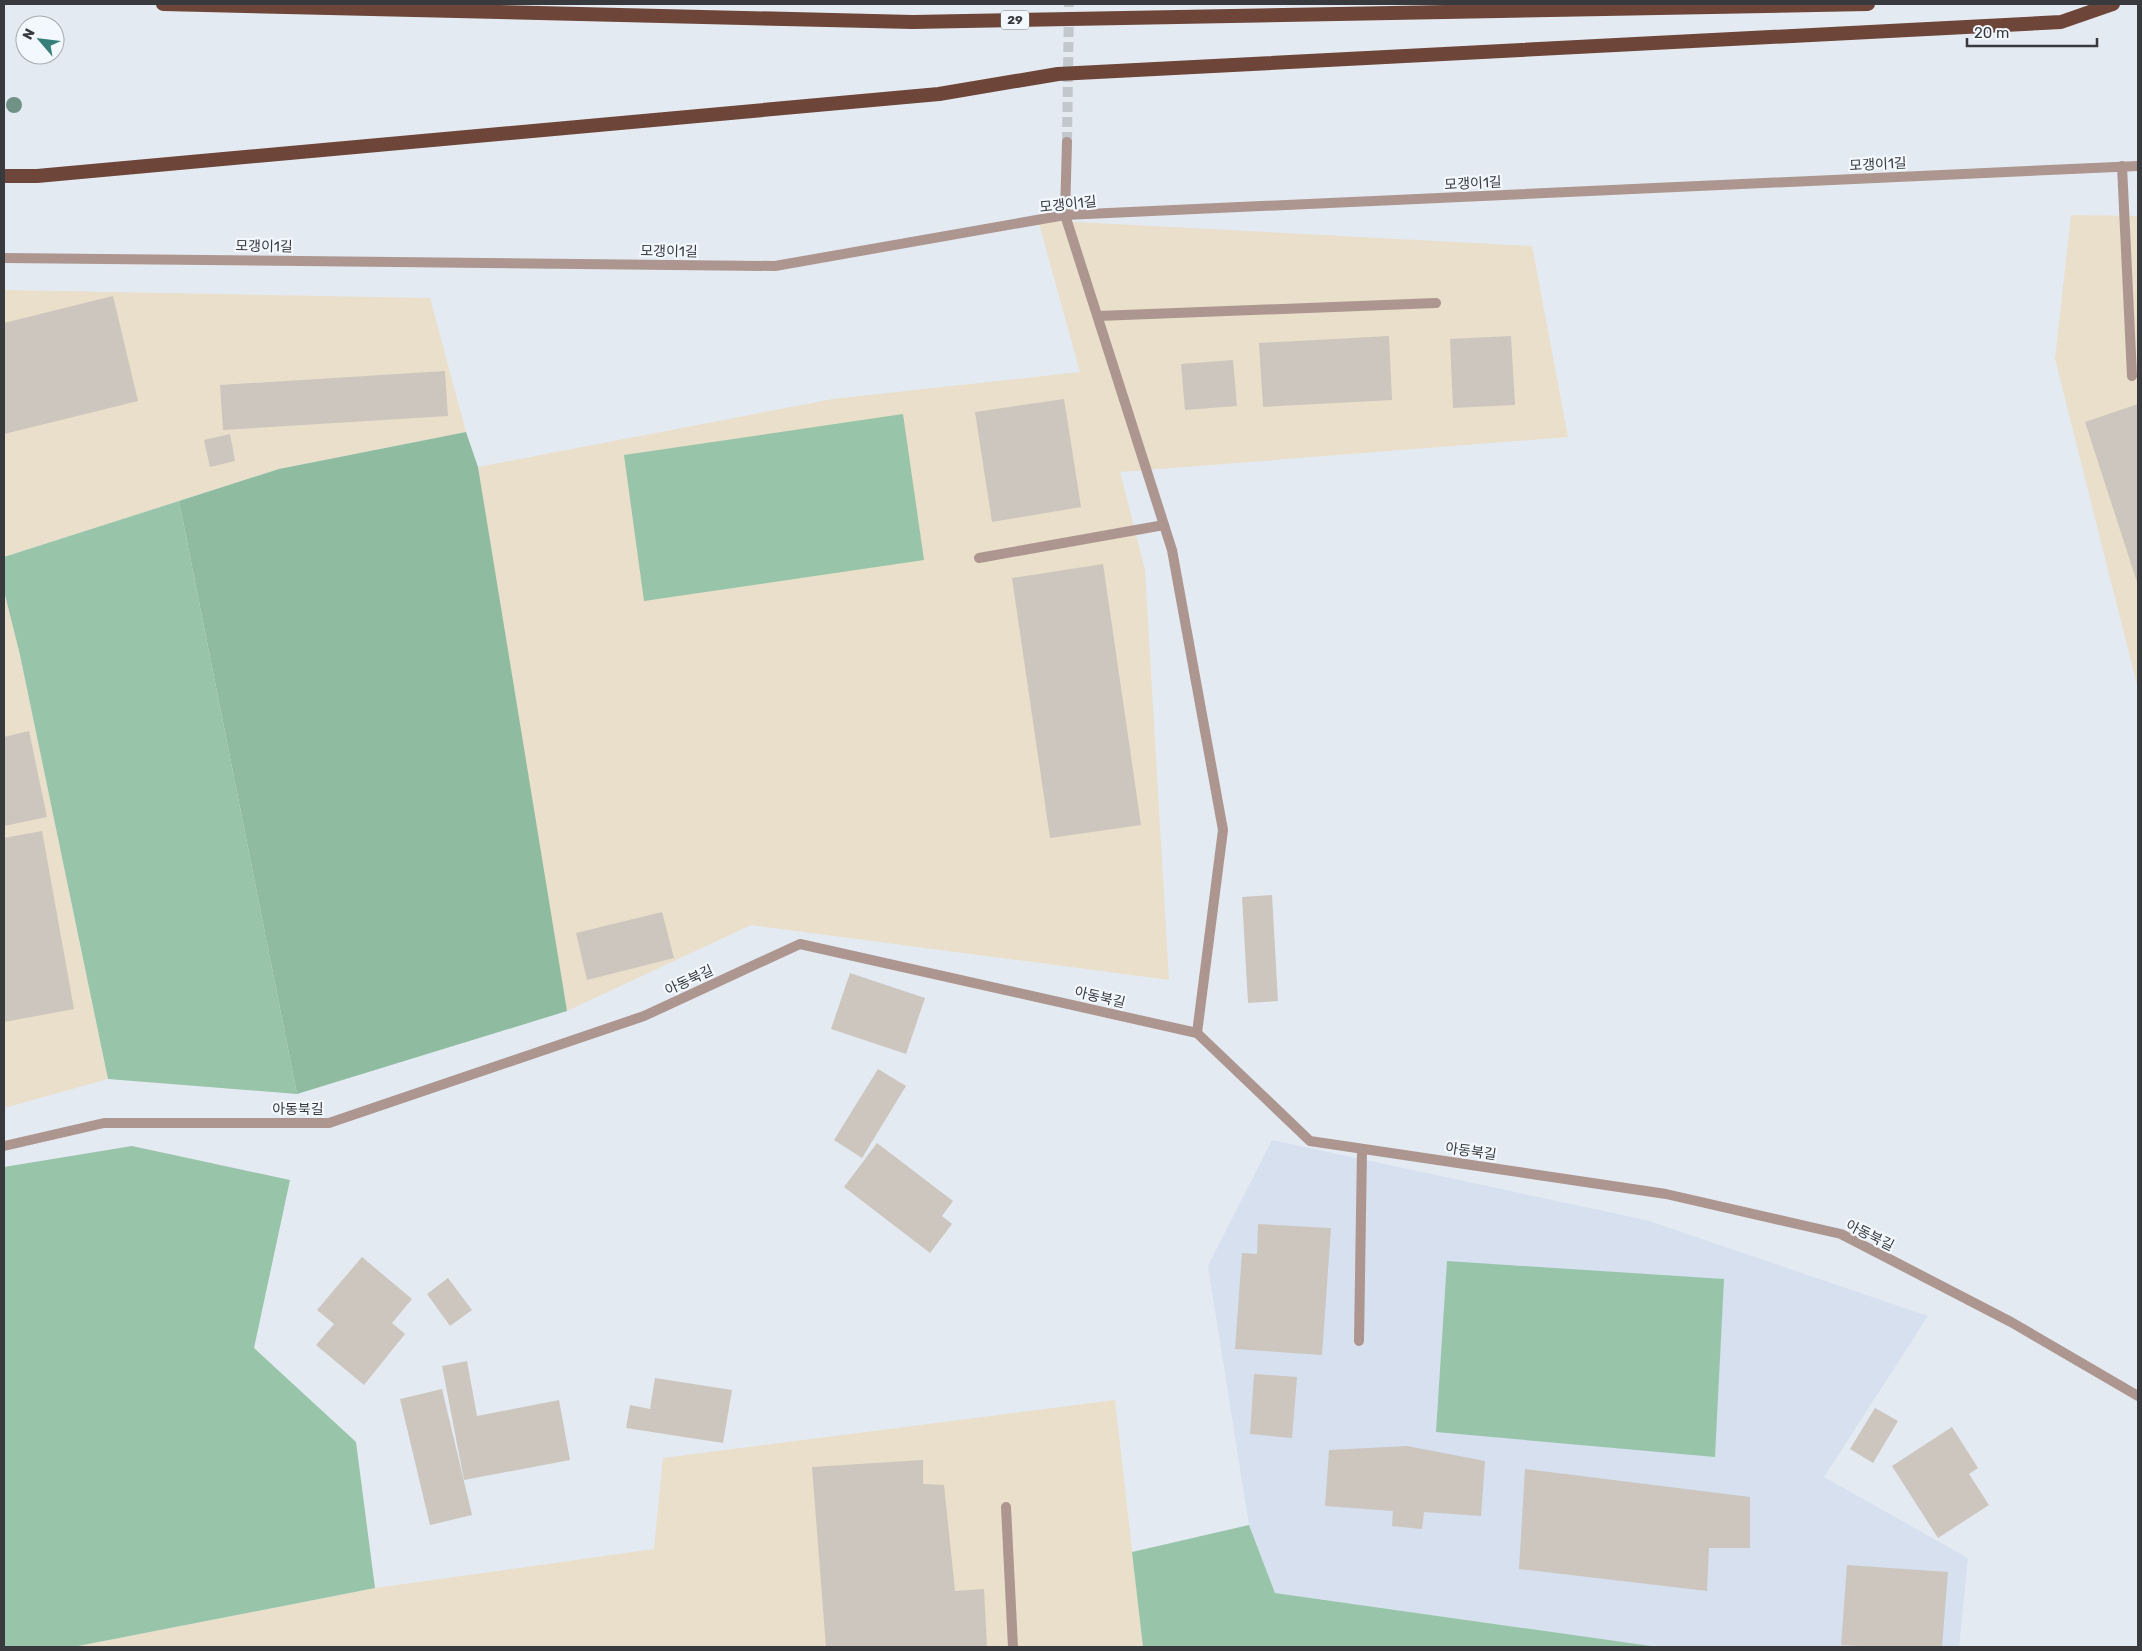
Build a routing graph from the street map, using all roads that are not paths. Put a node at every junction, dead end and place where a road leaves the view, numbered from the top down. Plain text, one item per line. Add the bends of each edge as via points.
1 (163, 4) edge
2 (1868, 4) edge
3 (2113, 4) edge
4 (1067, 142) tunnel mouth
5 (2122, 166) junction
6 (2138, 166) edge
7 (4, 176) edge
8 (37, 176) junction
9 (4, 186) edge
10 (1065, 216) junction
11 (4, 258) edge
12 (1436, 303) dead end
13 (1098, 316) junction
14 (2132, 376) dead end
15 (1164, 525) junction
16 (979, 558) dead end
17 (1197, 1033) junction
18 (4, 1146) edge
19 (1362, 1149) junction
20 (1360, 1341) dead end
21 (2138, 1396) edge
22 (1006, 1507) dead end
23 (1012, 1647) edge

1 - 2 highway, 29 via 913,22
3 - 8 highway via 2061,22 1058,74 939,94
4 - 10 street
5 - 6 street, 모갱이1길
5 - 10 street, 모갱이1길
5 - 14 street
7 - 8 highway
8 - 9 highway
10 - 11 street, 모갱이1길 via 775,266
10 - 13 street
12 - 13 street
13 - 15 street
15 - 16 street
15 - 17 street via 1172,550 1223,830
17 - 18 street, 아동북길 via 800,944 644,1016 329,1123 104,1123
17 - 19 street, 아동북길 via 1310,1141
19 - 20 street
19 - 21 street, 아동북길 via 1666,1194 1841,1234 2011,1322
22 - 23 street

